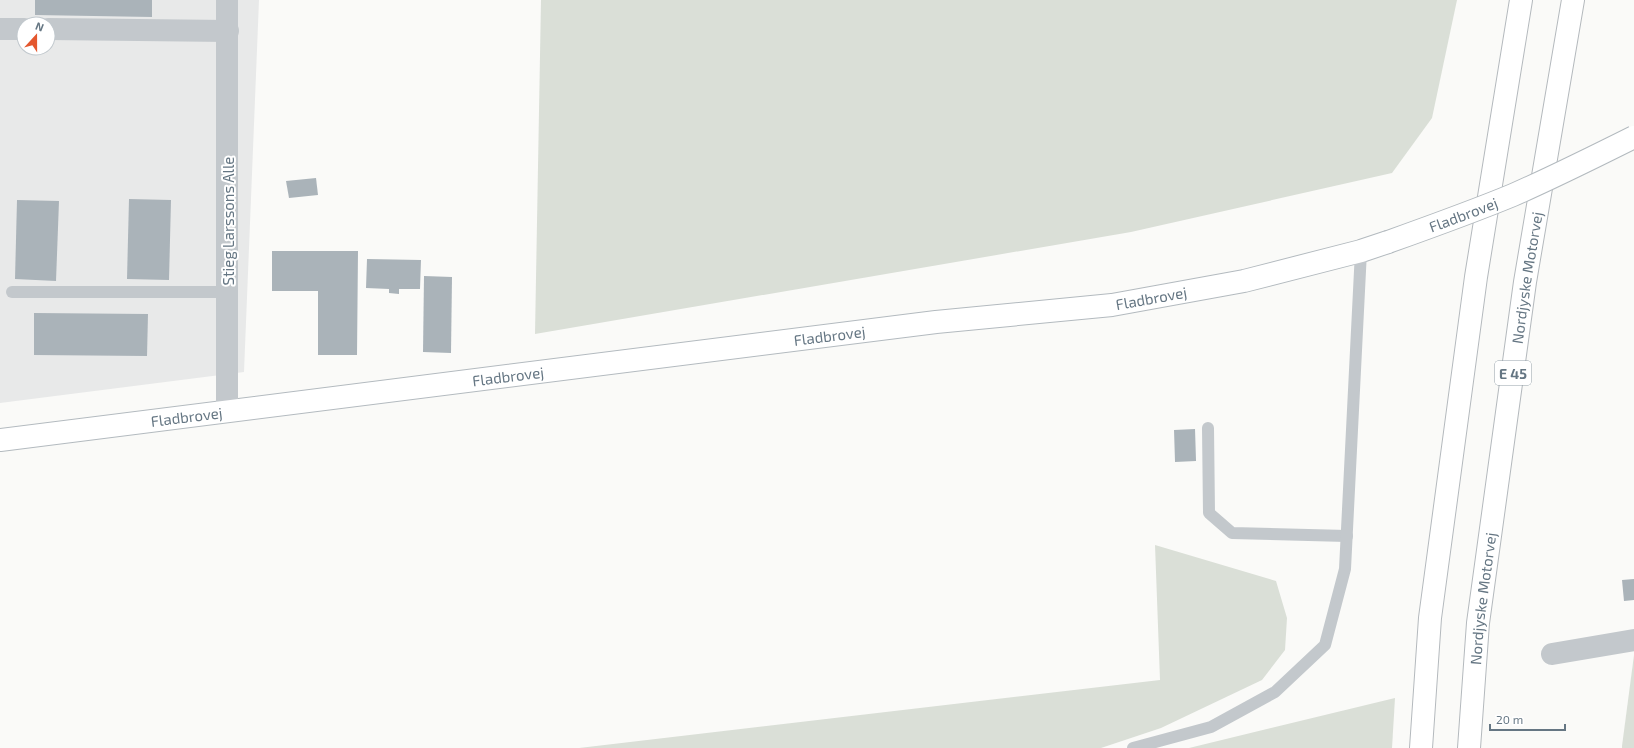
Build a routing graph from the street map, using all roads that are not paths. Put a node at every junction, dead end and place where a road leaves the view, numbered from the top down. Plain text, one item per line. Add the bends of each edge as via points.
1 (227, 0) edge
2 (1521, 0) edge
3 (1573, 0) edge
4 (0, 29) edge
5 (16, 29) edge
6 (56, 29) edge
7 (228, 31) junction
8 (1634, 137) edge
9 (1361, 251) junction
10 (12, 292) dead end
11 (228, 292) junction
12 (227, 411) junction
13 (1208, 428) dead end
14 (0, 440) edge
15 (1347, 536) junction
16 (1634, 640) edge
17 (1552, 654) dead end
18 (1132, 748) edge
19 (1421, 748) edge
20 (1469, 748) edge

1 - 7 street, Stieg Larssons Alle
2 - 19 main road via 1476,277 1430,618
3 - 20 main road, Nordjyske Motorvej / E 45 via 1522,306 1478,623
4 - 5 street
6 - 7 street
7 - 11 street, Stieg Larssons Alle
8 - 9 main road, Fladbrovej, bridge via 1513,195
9 - 12 main road, Fladbrovej via 1244,281 1112,304 928,322
9 - 15 lane
10 - 11 lane
11 - 12 street, Stieg Larssons Alle
12 - 14 main road, Fladbrovej
13 - 15 lane via 1209,514 1232,533
15 - 18 lane via 1345,569 1325,645 1274,692 1211,727
16 - 17 street

